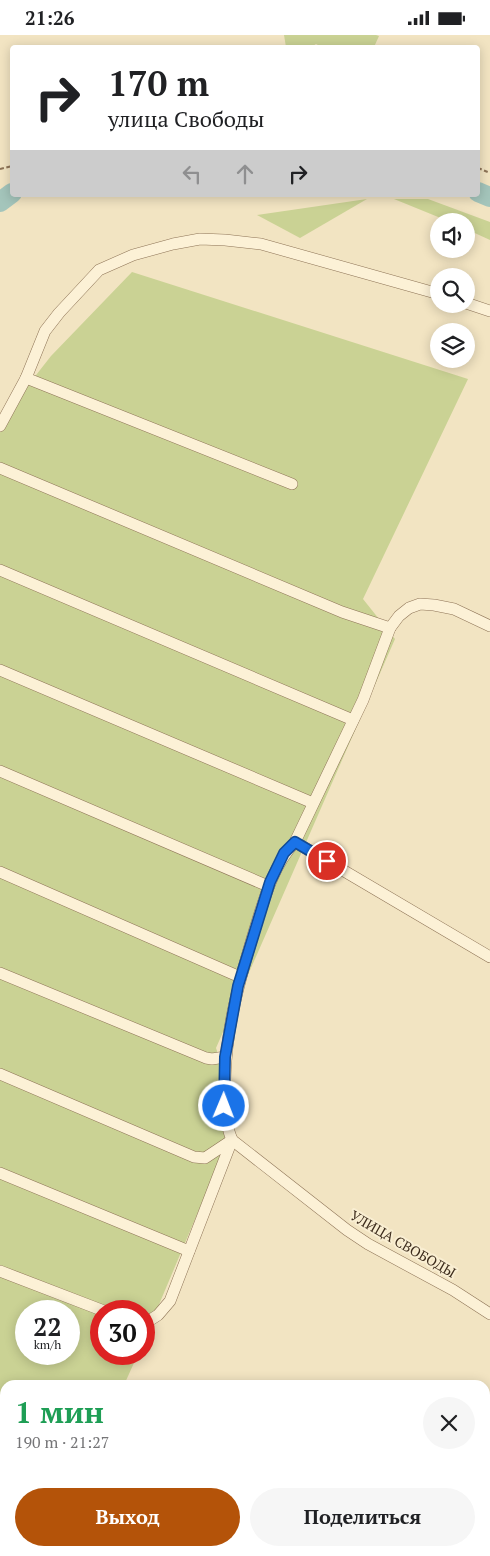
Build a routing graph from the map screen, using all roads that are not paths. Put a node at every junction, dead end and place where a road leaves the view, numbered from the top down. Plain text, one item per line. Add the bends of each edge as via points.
1 (430, 291) edge
2 (475, 306) edge
3 (490, 311) edge
4 (26, 378) junction
5 (0, 426) edge
6 (0, 468) edge
7 (292, 484) dead end
8 (0, 569) edge
9 (490, 626) edge
10 (390, 628) junction
11 (0, 670) edge
12 (353, 720) junction
13 (0, 771) edge
14 (313, 803) junction
15 (295, 842) junction
16 (0, 872) edge
17 (268, 886) junction
18 (490, 957) edge
19 (0, 973) edge
20 (240, 977) junction
21 (225, 1057) junction
22 (0, 1074) edge
23 (232, 1140) junction
24 (0, 1173) edge
25 (189, 1251) junction
26 (0, 1271) edge
27 (90, 1306) edge
28 (490, 1314) edge
29 (155, 1317) edge

1 - 4 street via 260,244 200,239 182,242 133,255 99,270 45,331
2 - 3 street
4 - 5 street
4 - 7 street
6 - 10 street via 342,612
8 - 12 street
9 - 10 street via 454,609 420,604 409,607
10 - 12 street
11 - 14 street
12 - 14 street
13 - 17 street
14 - 15 street
15 - 17 street via 284,853
15 - 18 street
16 - 20 street
17 - 20 street
19 - 21 street via 206,1058
20 - 21 street
21 - 23 street via 224,1106
22 - 23 street via 194,1157 205,1159
23 - 25 street
23 - 28 street, УЛИЦА СВОБОДЫ via 347,1230
24 - 25 street
25 - 29 street via 170,1301
26 - 27 street

